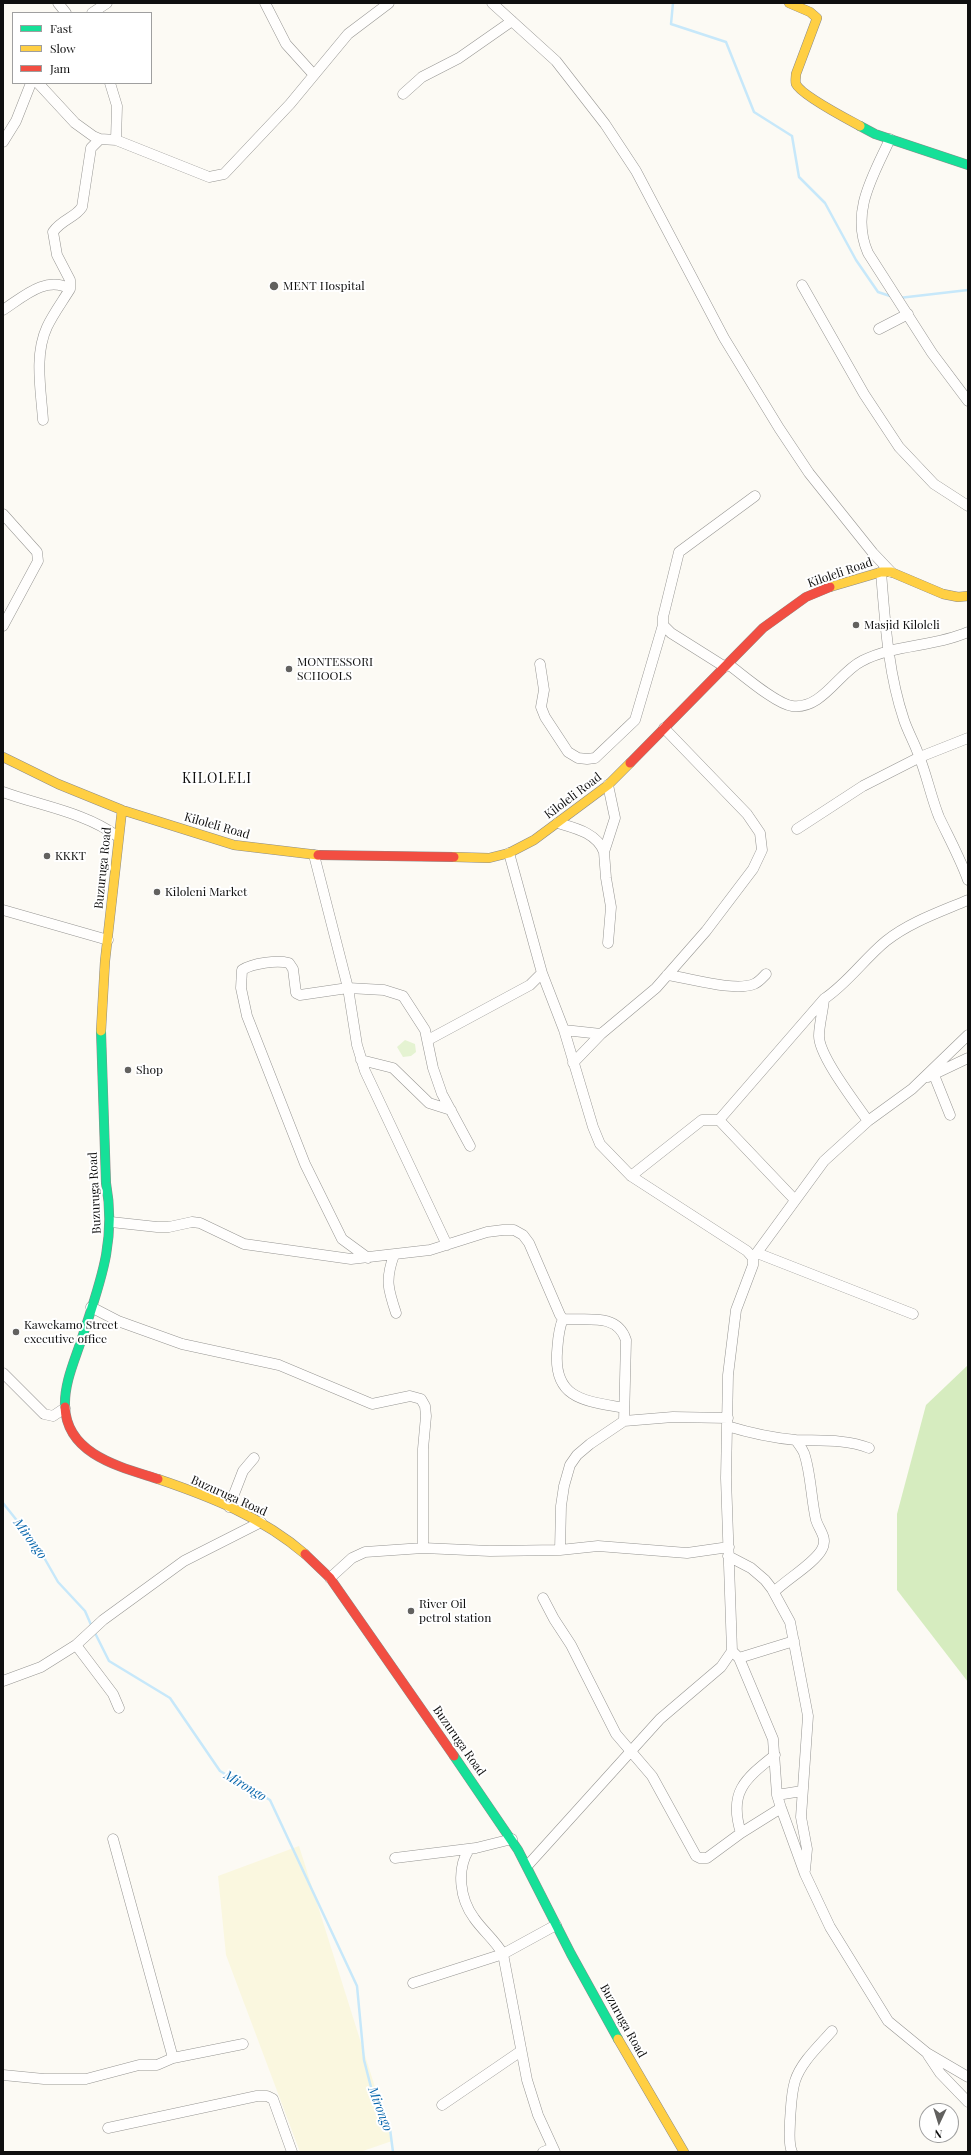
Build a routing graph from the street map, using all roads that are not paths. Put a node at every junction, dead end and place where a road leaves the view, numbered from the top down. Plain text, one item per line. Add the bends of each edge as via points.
1 (58, 3) edge
2 (107, 3) edge
3 (265, 3) edge
4 (389, 3) edge
5 (492, 3) edge
6 (789, 3) edge
7 (65, 12) edge
8 (94, 12) edge
9 (512, 21) junction
10 (314, 75) junction
11 (31, 84) edge
12 (39, 84) edge
13 (110, 84) edge
14 (403, 94) dead end
15 (100, 139) junction
16 (890, 139) junction
17 (116, 140) junction
18 (3, 142) edge
19 (968, 165) edge
20 (802, 285) dead end
21 (70, 289) junction
22 (3, 310) edge
23 (908, 314) junction
24 (879, 329) dead end
25 (968, 401) edge
26 (43, 420) dead end
27 (755, 496) dead end
28 (968, 506) edge
29 (3, 514) edge
30 (881, 572) junction
31 (891, 572) junction
32 (968, 596) edge
33 (3, 609) edge
34 (5, 622) edge
35 (663, 625) junction
36 (968, 632) edge
37 (889, 651) junction
38 (540, 664) dead end
39 (727, 666) junction
40 (664, 728) junction
41 (968, 738) edge
42 (3, 757) edge
43 (920, 757) junction
44 (608, 785) junction
45 (3, 792) edge
46 (122, 810) junction
47 (558, 823) junction
48 (796, 829) dead end
49 (117, 836) junction
50 (604, 852) junction
51 (509, 853) junction
52 (314, 855) junction
53 (968, 880) edge
54 (968, 900) edge
55 (3, 910) edge
56 (20, 915) junction
57 (3, 918) edge
58 (108, 940) junction
59 (608, 943) dead end
60 (542, 973) junction
61 (766, 974) dead end
62 (667, 975) junction
63 (348, 988) junction
64 (824, 999) junction
65 (564, 1030) junction
66 (601, 1034) junction
67 (968, 1035) edge
68 (428, 1040) junction
69 (968, 1058) edge
70 (362, 1060) junction
71 (573, 1063) junction
72 (934, 1075) junction
73 (922, 1080) junction
74 (451, 1110) junction
75 (950, 1115) dead end
76 (718, 1120) junction
77 (868, 1121) junction
78 (470, 1146) dead end
79 (631, 1176) junction
80 (795, 1200) junction
81 (111, 1222) junction
82 (447, 1245) junction
83 (394, 1255) junction
84 (755, 1255) junction
85 (368, 1258) junction
86 (91, 1308) junction
87 (396, 1313) dead end
88 (912, 1314) dead end
89 (563, 1319) junction
90 (3, 1373) edge
91 (65, 1408) junction
92 (624, 1408) junction
93 (624, 1421) junction
94 (727, 1422) junction
95 (796, 1440) junction
96 (869, 1448) dead end
97 (254, 1458) dead end
98 (229, 1507) junction
99 (261, 1522) junction
100 (423, 1548) junction
101 (560, 1550) junction
102 (728, 1552) junction
103 (330, 1578) junction
104 (774, 1592) junction
105 (543, 1598) dead end
106 (794, 1641) junction
107 (76, 1645) junction
108 (736, 1654) junction
109 (3, 1681) edge
110 (119, 1708) dead end
111 (631, 1751) junction
112 (775, 1755) junction
113 (802, 1791) junction
114 (777, 1795) junction
115 (780, 1808) junction
116 (741, 1833) junction
117 (113, 1839) dead end
118 (512, 1839) junction
119 (468, 1848) junction
120 (395, 1858) dead end
121 (528, 1866) junction
122 (805, 1874) junction
123 (556, 1926) junction
124 (503, 1954) junction
125 (412, 1983) dead end
126 (832, 2031) dead end
127 (243, 2044) dead end
128 (521, 2052) junction
129 (927, 2053) junction
130 (173, 2058) junction
131 (3, 2075) edge
132 (968, 2077) edge
133 (968, 2102) edge
134 (442, 2105) dead end
135 (108, 2128) dead end
136 (554, 2150) edge
137 (292, 2152) edge
138 (543, 2152) edge
139 (684, 2152) edge
140 (792, 2152) edge

1 - 7 street
2 - 8 street
3 - 10 street via 286,44
4 - 10 street via 348,34
5 - 9 street
6 - 16 main road via 799,6 817,18 796,74 797,86 829,109 875,134
9 - 14 street via 459,58 422,77
9 - 31 street via 556,61 622,148 724,338 779,428 809,473
10 - 17 street via 224,174 216,177 209,177
11 - 18 street via 16,121
12 - 15 street via 75,123
13 - 17 street via 117,106
15 - 17 street
15 - 21 street via 91,148 82,207 61,222 53,232 58,255 70,280
16 - 19 main road
16 - 23 street via 863,201 860,215 861,230 868,253
20 - 28 street via 864,394 899,447 934,484
21 - 22 street via 54,284 38,287
21 - 26 street via 47,327 42,342 40,374
23 - 24 street
23 - 25 street
27 - 35 street via 679,552
29 - 34 street via 38,556 38,561
30 - 31 main road, Kiloleli Road
30 - 37 street
30 - 39 main road, Kiloleli Road via 823,590 796,603 763,628
31 - 32 main road, Kiloleli Road via 943,594
33 - 34 street
35 - 38 street via 635,720 595,758 582,759 568,752 545,717 541,707 544,690
35 - 39 street via 671,633
36 - 37 street via 946,640
37 - 39 street via 862,661 821,696 800,706 785,704 775,699
37 - 43 street via 901,710
39 - 40 main road, Kiloleli Road
40 - 44 main road, Kiloleli Road
40 - 62 street via 747,814 760,833 762,843 762,850 753,869 706,931
41 - 43 street
42 - 46 main road, Kiloleli Road via 58,784
43 - 48 street via 863,786
43 - 53 street via 940,818
44 - 47 main road, Kiloleli Road
44 - 50 street via 615,818
45 - 49 street via 78,816 104,827
46 - 49 main road, Buzuruga Road
46 - 52 main road, Kiloleli Road via 234,845
47 - 50 street via 589,834 601,845
47 - 51 main road, Kiloleli Road
49 - 58 main road, Buzuruga Road
50 - 59 street via 611,907
51 - 52 main road, Kiloleli Road via 470,859
51 - 60 street
52 - 63 street
54 - 64 street via 904,929 887,941 838,989
55 - 56 street
56 - 57 street
56 - 58 street
58 - 81 main road, Buzuruga Road via 100,1043 106,1183 110,1198
60 - 65 street
60 - 68 street via 530,985
61 - 62 street via 755,984 729,987
62 - 66 street via 656,988
63 - 68 street via 399,993 417,1016
63 - 70 street via 357,1045
63 - 85 street via 298,995 293,969 289,962 245,968 241,975 246,1016 305,1164 342,1239
64 - 76 street
64 - 77 street via 820,1044 828,1061
65 - 66 street
65 - 71 street
66 - 71 street
67 - 73 street
68 - 74 street via 433,1068
69 - 72 street
70 - 74 street via 393,1068 429,1103
70 - 82 street via 372,1088
71 - 79 street via 600,1144
72 - 73 street
72 - 75 street
73 - 77 street
74 - 78 street
76 - 79 street via 702,1120
76 - 80 street
77 - 80 street via 824,1161
79 - 84 street
80 - 84 street
81 - 85 street via 157,1227 200,1223 244,1244 351,1259
81 - 86 main road, Buzuruga Road via 109,1249
82 - 83 street
82 - 89 street via 487,1232 514,1230 523,1235
83 - 85 street
83 - 87 street via 388,1271 387,1284
84 - 88 street
84 - 94 street via 736,1310 730,1343
86 - 91 main road, Buzuruga Road via 64,1394
86 - 100 street via 118,1321 182,1344 280,1365 372,1404 410,1396 421,1399 426,1416 423,1449
89 - 92 street via 559,1333 557,1364 564,1388 586,1401
89 - 92 street via 605,1319 624,1334
90 - 91 street via 44,1414 53,1416
91 - 98 main road, Buzuruga Road via 68,1422 74,1432 105,1461
92 - 93 street
93 - 94 street via 673,1417
93 - 101 street via 590,1444 570,1465 561,1506
94 - 95 street via 765,1436
94 - 102 street
95 - 96 street via 847,1442
95 - 104 street via 807,1465 815,1513 824,1537 824,1547 810,1564 796,1572
97 - 98 street via 243,1471
98 - 99 main road, Buzuruga Road
99 - 103 main road, Buzuruga Road via 302,1549
99 - 107 street via 184,1561 91,1630
100 - 101 street via 490,1551
100 - 103 street via 360,1553
101 - 102 street via 598,1546 688,1553
102 - 104 street via 765,1580
102 - 108 street
103 - 118 main road, Buzuruga Road
104 - 106 street via 790,1622
105 - 111 street via 571,1645 616,1734
106 - 108 street
106 - 113 street via 808,1716
107 - 109 street via 41,1667
107 - 110 street via 114,1694
108 - 111 street via 660,1719
108 - 112 street via 773,1739
111 - 116 street via 652,1776 696,1856 706,1858
111 - 121 street
112 - 114 street
112 - 116 street via 739,1790 735,1809
113 - 114 street
113 - 122 street via 802,1828 807,1849
114 - 115 street
115 - 116 street
115 - 122 street
117 - 130 street
118 - 119 street
118 - 121 main road, Buzuruga Road
119 - 120 street
119 - 124 street via 462,1864 461,1878 467,1908
121 - 123 main road, Buzuruga Road
122 - 129 street via 830,1927 879,2009 888,2021
123 - 124 street
123 - 139 main road, Buzuruga Road
124 - 125 street
124 - 128 street
126 - 140 street via 795,2080 790,2126
127 - 130 street
128 - 134 street
128 - 136 street via 538,2115
129 - 132 street
129 - 133 street via 940,2073
130 - 131 street via 157,2065 139,2065 86,2079 44,2079
135 - 137 street via 267,2096 273,2099
136 - 138 street

